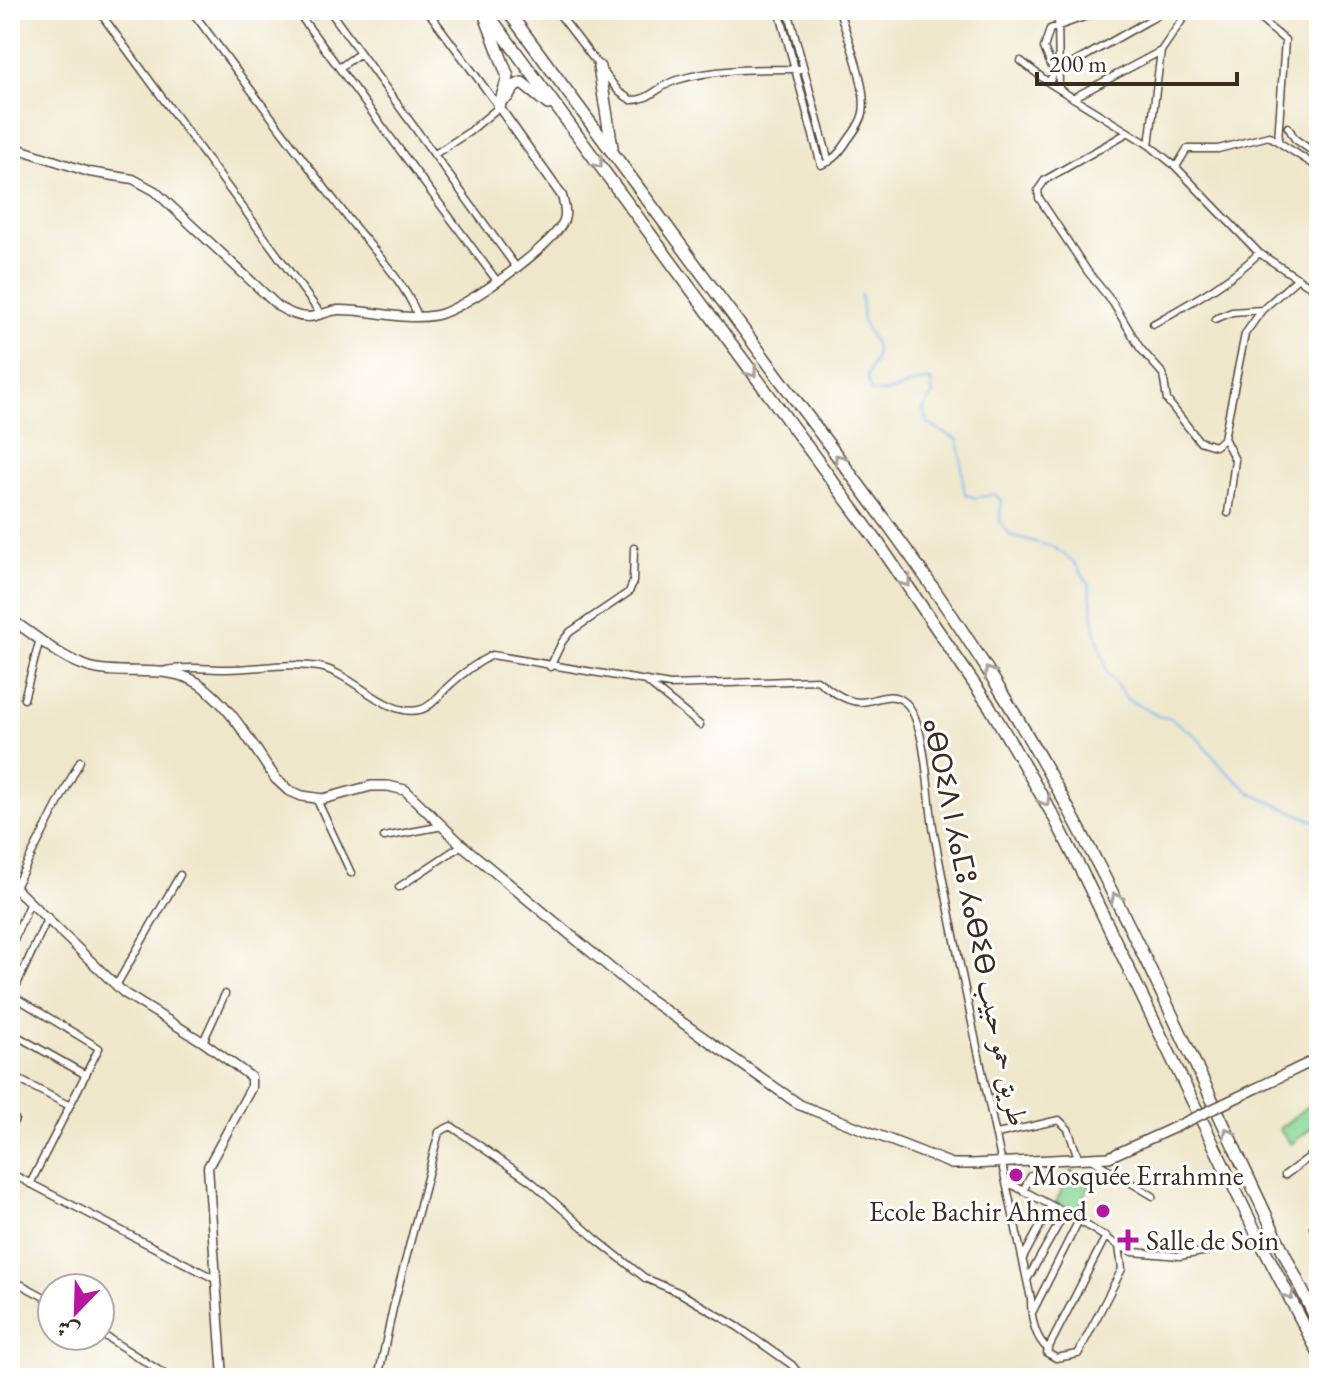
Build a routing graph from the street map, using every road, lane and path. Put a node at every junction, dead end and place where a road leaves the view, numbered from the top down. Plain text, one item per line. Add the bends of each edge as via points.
1 (98, 10) edge
2 (191, 10) edge
3 (296, 10) edge
4 (329, 10) edge
5 (427, 10) edge
6 (484, 10) edge
7 (507, 10) edge
8 (556, 10) edge
9 (779, 10) edge
10 (788, 10) edge
11 (839, 10) edge
12 (1058, 10) edge
13 (1104, 10) edge
14 (1167, 10) edge
15 (1177, 10) edge
16 (1249, 10) edge
17 (1187, 12) edge
18 (1059, 26) junction
19 (1161, 51) junction
20 (360, 53) junction
21 (1021, 61) dead end
22 (599, 67) junction
23 (339, 68) junction
24 (1059, 68) junction
25 (795, 69) junction
26 (804, 69) junction
27 (1049, 83) junction
28 (1059, 89) junction
29 (1072, 98) junction
30 (499, 107) junction
31 (569, 124) junction
32 (1288, 127) dead end
33 (1127, 133) junction
34 (1278, 140) junction
35 (1149, 145) junction
36 (10, 146) edge
37 (613, 152) junction
38 (435, 154) junction
39 (1319, 156) edge
40 (829, 162) junction
41 (1176, 167) junction
42 (1319, 168) edge
43 (1259, 253) junction
44 (516, 267) junction
45 (1298, 278) junction
46 (497, 281) junction
47 (1319, 292) edge
48 (1262, 310) junction
49 (320, 313) junction
50 (418, 316) junction
51 (1215, 319) dead end
52 (1153, 324) dead end
53 (1224, 438) junction
54 (1228, 513) dead end
55 (634, 548) dead end
56 (10, 619) edge
57 (40, 639) junction
58 (550, 667) junction
59 (154, 672) junction
60 (646, 681) junction
61 (24, 699) dead end
62 (700, 725) dead end
63 (80, 761) dead end
64 (316, 798) junction
65 (443, 826) junction
66 (384, 837) dead end
67 (462, 845) junction
68 (351, 873) dead end
69 (180, 875) dead end
70 (13, 885) edge
71 (399, 887) dead end
72 (30, 902) junction
73 (48, 917) junction
74 (10, 949) edge
75 (117, 984) junction
76 (225, 994) dead end
77 (11, 995) edge
78 (10, 1032) edge
79 (203, 1042) junction
80 (1319, 1058) edge
81 (10, 1075) edge
82 (86, 1075) junction
83 (68, 1105) junction
84 (15, 1119) dead end
85 (10, 1129) edge
86 (997, 1134) junction
87 (1319, 1150) edge
88 (1091, 1159) junction
89 (1079, 1160) junction
90 (1003, 1162) junction
91 (10, 1173) edge
92 (1285, 1175) dead end
93 (1031, 1176) dead end
94 (1007, 1182) junction
95 (30, 1184) junction
96 (1023, 1191) junction
97 (1153, 1196) dead end
98 (1051, 1206) junction
99 (1065, 1213) junction
100 (1079, 1220) junction
101 (1106, 1236) junction
102 (1119, 1246) junction
103 (1224, 1248) dead end
104 (1023, 1258) junction
105 (215, 1279) junction
106 (1027, 1280) junction
107 (10, 1283) edge
108 (36, 1292) edge
109 (1031, 1314) junction
110 (1319, 1325) edge
111 (116, 1343) edge
112 (1048, 1349) junction
113 (1319, 1354) edge
114 (171, 1378) edge
115 (223, 1378) edge
116 (379, 1378) edge
117 (802, 1378) edge

1 - 49 street
2 - 50 street via 378,254
3 - 23 street
4 - 20 street
5 - 30 street
6 - 30 highway via 508,77
6 - 31 highway
7 - 37 highway
8 - 22 street
9 - 25 street
10 - 26 street
11 - 40 street via 864,106 855,131
12 - 18 street
13 - 18 street
14 - 24 street
15 - 17 street
16 - 34 street via 1285,40
17 - 19 street
18 - 24 street
18 - 27 street via 1050,29 1044,48 1054,72
19 - 29 street
19 - 35 street
20 - 23 street
20 - 38 street
21 - 27 street
22 - 25 street via 622,96 636,101 674,80 703,74
22 - 37 highway
23 - 46 street
24 - 28 street
25 - 26 street
25 - 40 street via 821,165
26 - 40 street
27 - 28 street
28 - 29 street
29 - 33 street
30 - 31 highway via 522,83
30 - 38 street
30 - 44 street via 566,209 559,230
31 -> 113 highway via 918,598 990,707 1054,817
32 - 39 street
33 - 35 street
33 - 53 street via 1045,180 1039,198 1163,374 1167,400 1199,441 1215,446
34 - 41 street via 1269,136 1218,149 1187,149
34 - 42 street
35 - 41 street
36 - 49 street via 89,172 133,179 176,209 279,307 293,315
110 -> 37 highway via 1111,887 1007,700 904,545
38 - 44 street
41 - 43 street
43 - 45 street
43 - 52 street
44 - 46 street
45 - 47 street
45 - 48 street
46 - 50 street via 464,305
48 - 51 street
48 - 53 street via 1245,334
49 - 50 street
53 - 54 street via 1235,460
55 - 58 street via 629,592 570,632
56 - 57 main road
57 - 59 main road via 93,668
57 - 61 street
58 - 59 street, ⴰⴱⵔⵉⴷ ⵏ ⵃⴰⵎⵓ ⵃⴰⴱⵉⴱ طريق حمو حبيب via 492,655 418,710 400,710 321,668 184,666
58 - 60 street, ⴰⴱⵔⵉⴷ ⵏ ⵃⴰⵎⵓ ⵃⴰⴱⵉⴱ طريق حمو حبيب
59 - 64 main road via 181,675 212,694 276,779 288,790
60 - 62 street
60 - 86 street, ⴰⴱⵔⵉⴷ ⵏ ⵃⴰⵎⵓ ⵃⴰⴱⵉⴱ طريق حمو حبيب via 670,685 817,680 858,703 882,696 906,703 919,730 951,922
63 - 70 street
64 - 65 main road via 388,786 405,790
64 - 68 street
65 - 66 street
65 - 67 main road
67 - 71 street
67 - 90 main road via 643,995 800,1105 952,1164
69 - 75 street
70 - 72 street
72 - 73 street
72 - 74 street
73 - 75 street
73 - 77 street
75 - 79 street
76 - 79 street
77 - 82 street via 99,1048
78 - 82 street
79 - 105 street via 252,1080 208,1167
80 - 88 main road, bridge via 1109,1157
81 - 83 street
82 - 83 street
83 - 95 street
84 - 85 street
86 - 89 street via 1059,1120 1068,1129
86 - 90 street, ⴰⴱⵔⵉⴷ ⵏ ⵃⴰⵎⵓ ⵃⴰⴱⵉⴱ طريق حمو حبيب
87 - 92 street
88 - 89 main road
88 - 97 street
89 - 90 main road
90 - 94 street, ⴰⴱⵔⵉⴷ ⵏ ⵃⴰⵎⵓ ⵃⴰⴱⵉⴱ طريق حمو حبيب
91 - 95 street
93 - 96 street
94 - 96 street
94 - 104 street, ⴰⴱⵔⵉⴷ ⵏ ⵃⴰⵎⵓ ⵃⴰⴱⵉⴱ طريق حمو حبيب
95 - 105 street
96 - 98 street
98 - 99 street
98 - 104 street
99 - 100 street
99 - 106 street
100 - 101 street
100 - 109 street
101 - 102 street
101 - 112 street
102 - 103 street via 1160,1256
102 - 112 street via 1122,1269 1078,1354 1056,1358
104 - 106 street, ⴰⴱⵔⵉⴷ ⵏ ⵃⴰⵎⵓ ⵃⴰⴱⵉⴱ طريق حمو حبيب
105 - 115 street
106 - 109 street, ⴰⴱⵔⵉⴷ ⵏ ⵃⴰⵎⵓ ⵃⴰⴱⵉⴱ طريق حمو حبيب
107 - 108 street
109 - 112 street, ⴰⴱⵔⵉⴷ ⵏ ⵃⴰⵎⵓ ⵃⴰⴱⵉⴱ طريق حمو حبيب via 1040,1342
111 - 114 street
116 - 117 street via 439,1132 451,1126 532,1182 645,1278 738,1327

